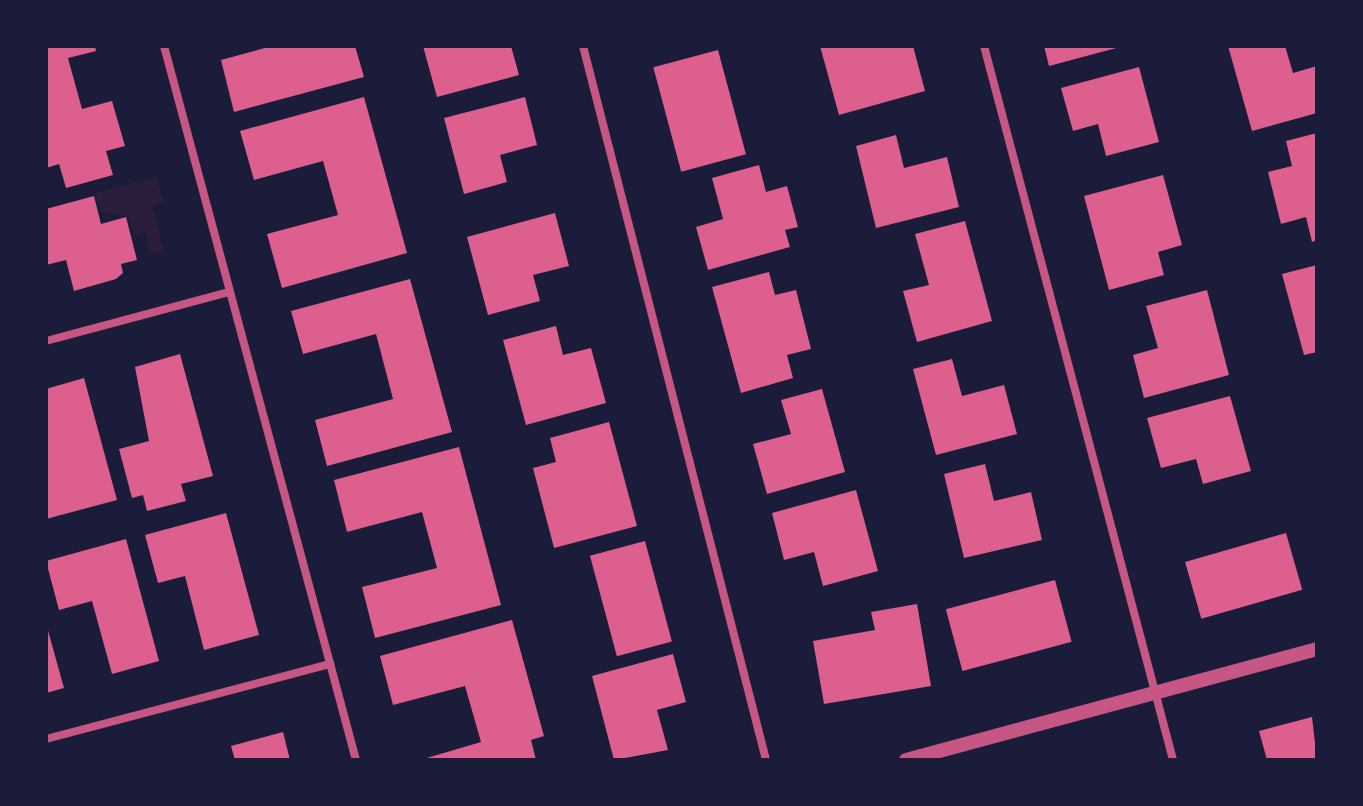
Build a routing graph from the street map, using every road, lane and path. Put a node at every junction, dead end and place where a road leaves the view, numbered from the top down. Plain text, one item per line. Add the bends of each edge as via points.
1 (164, 46) edge
2 (583, 46) edge
3 (984, 46) edge
4 (229, 292) junction
5 (46, 341) edge
6 (1317, 649) edge
7 (330, 664) junction
8 (1155, 692) junction
9 (46, 739) edge
10 (356, 760) edge
11 (766, 760) edge
12 (906, 760) edge
13 (1173, 760) edge

1 - 4 street
2 - 11 street
3 - 8 street
4 - 5 street
4 - 7 street
6 - 8 street
7 - 9 street
7 - 10 street
8 - 12 street
8 - 13 street

